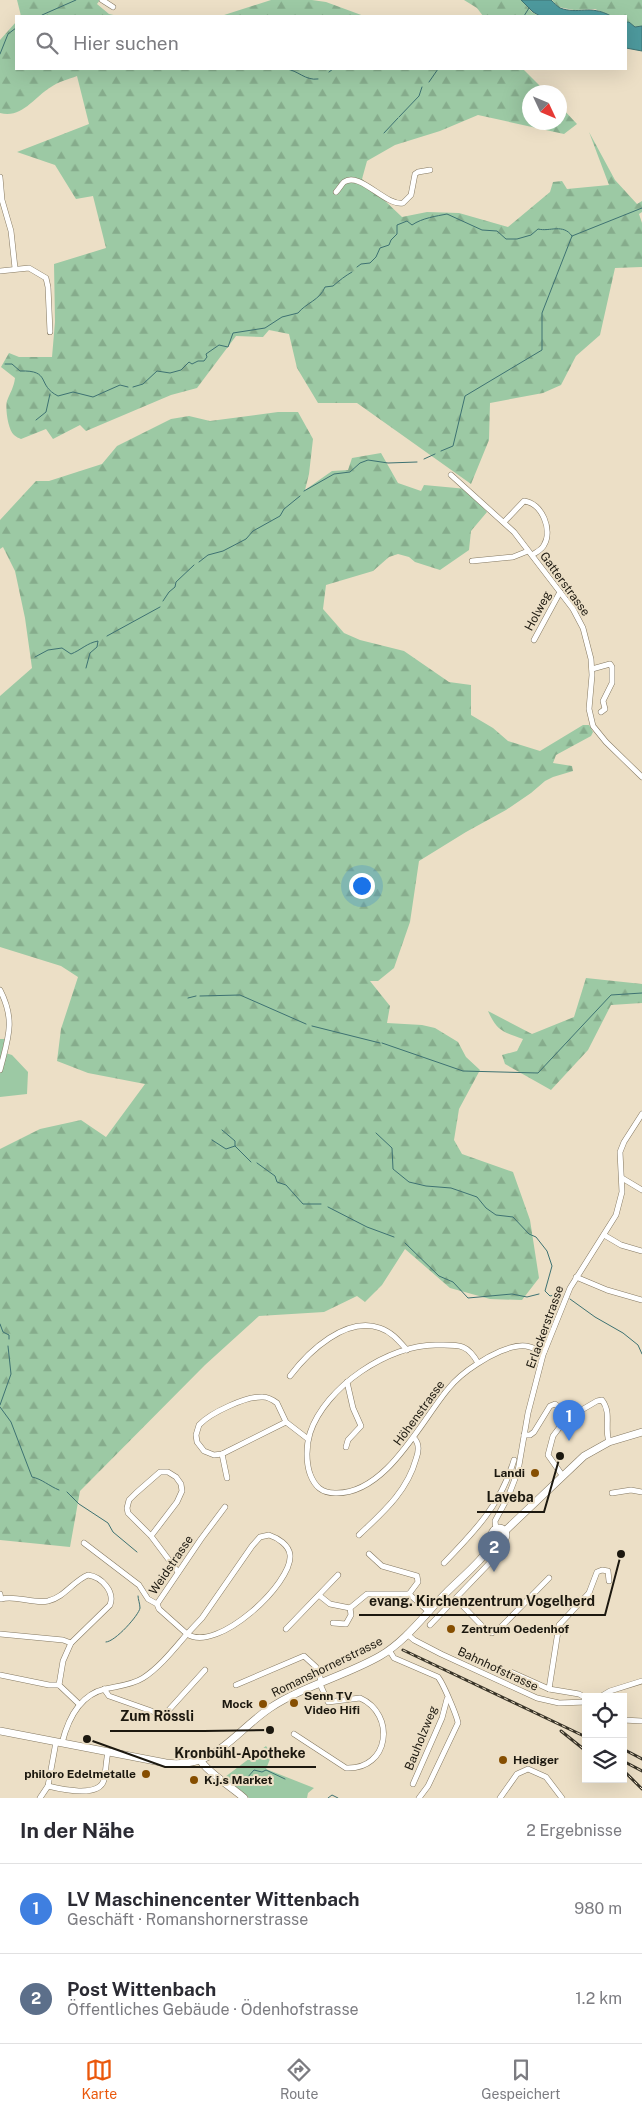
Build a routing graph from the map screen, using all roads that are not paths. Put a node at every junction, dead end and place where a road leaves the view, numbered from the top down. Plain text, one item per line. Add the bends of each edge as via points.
1 (104, 1) edge
2 (113, 7) dead end
3 (430, 170) dead end
4 (0, 176) edge
5 (336, 192) dead end
6 (15, 268) junction
7 (0, 271) edge
8 (50, 332) dead end
9 (451, 475) dead end
10 (504, 522) junction
11 (530, 553) junction
12 (472, 561) dead end
13 (560, 592) junction
14 (534, 640) dead end
15 (592, 669) junction
16 (601, 712) dead end
17 (642, 777) edge
18 (0, 990) edge
19 (0, 1070) edge
20 (642, 1114) edge
21 (622, 1178) junction
22 (631, 1185) junction
23 (642, 1190) edge
24 (622, 1192) junction
25 (604, 1235) junction
26 (642, 1251) edge
27 (576, 1277) junction
28 (642, 1300) edge
29 (407, 1350) junction
30 (544, 1352) junction
31 (478, 1363) junction
32 (290, 1376) dead end
33 (347, 1382) junction
34 (569, 1415) junction
35 (286, 1422) junction
36 (642, 1432) edge
37 (524, 1435) junction
38 (414, 1438) junction
39 (308, 1439) junction
40 (609, 1442) junction
41 (346, 1447) dead end
42 (222, 1454) junction
43 (514, 1460) dead end
44 (562, 1475) junction
45 (227, 1478) dead end
46 (642, 1492) edge
47 (612, 1493) dead end
48 (496, 1503) junction
49 (225, 1507) dead end
50 (502, 1507) junction
51 (496, 1529) junction
52 (505, 1532) junction
53 (151, 1536) junction
54 (359, 1536) dead end
55 (498, 1541) junction
56 (84, 1543) dead end
57 (369, 1554) dead end
58 (444, 1564) dead end
59 (178, 1572) junction
60 (338, 1575) dead end
61 (549, 1578) dead end
62 (609, 1581) dead end
63 (0, 1594) edge
64 (410, 1594) junction
65 (320, 1596) junction
66 (458, 1597) junction
67 (157, 1604) junction
68 (350, 1608) junction
69 (429, 1612) junction
70 (333, 1623) dead end
71 (430, 1625) dead end
72 (286, 1629) dead end
73 (0, 1634) edge
74 (187, 1634) junction
75 (407, 1634) junction
76 (71, 1643) junction
77 (389, 1650) junction
78 (205, 1670) dead end
79 (511, 1672) dead end
80 (0, 1676) edge
81 (642, 1681) edge
82 (321, 1683) junction
83 (59, 1685) junction
84 (236, 1685) dead end
85 (104, 1689) junction
86 (550, 1689) junction
87 (607, 1693) edge
88 (582, 1696) edge
89 (447, 1698) junction
90 (582, 1702) edge
91 (79, 1704) junction
92 (627, 1720) edge
93 (642, 1721) edge
94 (0, 1731) edge
95 (294, 1734) dead end
96 (59, 1743) junction
97 (108, 1752) junction
98 (201, 1761) junction
99 (413, 1784) dead end
100 (48, 1786) junction
101 (40, 1798) edge
102 (244, 1798) edge
103 (419, 1798) edge
104 (500, 1798) edge
105 (562, 1798) edge

1 - 2 street
3 - 5 street via 415,174 410,195 403,203 391,202 355,180 343,183
4 - 6 street
6 - 7 street
6 - 8 street via 29,268 46,278
9 - 10 street, Gatterstrasse
10 - 11 street, Gatterstrasse
10 - 11 street via 524,501 538,508 547,526 547,537 542,548
11 - 12 street
11 - 13 street, Gatterstrasse
13 - 14 street, Holweg
13 - 15 street, Gatterstrasse via 584,628
15 - 16 street via 610,664 612,667 612,683 603,701 605,709
15 - 17 street, Gatterstrasse via 589,709 593,726
18 - 19 street via 10,1020
20 - 21 street, Erlackerstrasse via 621,1148
21 - 22 street
21 - 24 street, Erlackerstrasse
22 - 23 street
22 - 24 street
24 - 25 street, Erlackerstrasse via 616,1215
25 - 26 street via 621,1245
25 - 27 street, Erlackerstrasse
27 - 28 street
27 - 30 street, Erlackerstrasse
29 - 31 street via 434,1344 460,1345 474,1355
29 - 32 street via 387,1331 376,1327 349,1328 326,1341
29 - 33 street via 375,1362
30 - 31 street, Höhenstrasse via 519,1346
30 - 37 street, Erlackerstrasse
31 - 38 street, Höhenstrasse via 450,1386
33 - 39 street via 321,1411
33 - 41 street via 361,1426
34 - 37 street via 555,1404 550,1406 534,1432
34 - 40 street via 602,1400 608,1413
34 - 44 street via 553,1436 548,1455
35 - 39 street
35 - 42 street
35 - 42 street via 278,1403 267,1398 251,1399 223,1410 201,1422 196,1435 204,1451
36 - 40 main road
37 - 50 street, Erlackerstrasse via 518,1471
38 - 39 street, Höhenstrasse via 374,1478 358,1488 340,1493 324,1492 315,1484 309,1470
38 - 54 street via 418,1442 418,1450 407,1482 388,1508
40 - 44 main road via 584,1456
42 - 45 street
43 - 48 street
44 - 52 main road
46 - 47 street
48 - 50 street
48 - 58 street
49 - 59 street, Weidstrasse
50 - 51 street, Erlackerstrasse via 495,1521
51 - 52 main road via 501,1528
51 - 55 main road via 493,1535
52 - 55 main road via 506,1536
53 - 53 street via 128,1513 127,1505 154,1476 168,1472 178,1479 182,1491
53 - 59 street
55 - 66 street via 502,1550
55 - 69 main road, Romanshornerstrasse
56 - 67 street via 139,1585 148,1599
57 - 64 street via 382,1566 417,1576 418,1582
59 - 67 street, Weidstrasse
60 - 65 street
61 - 66 street via 492,1633
62 - 86 street via 608,1571 597,1572 589,1593 559,1626
63 - 76 street via 1,1600 12,1597 49,1600 66,1592 83,1578 95,1577 111,1593 110,1605
64 - 68 street via 367,1594
64 - 69 street
65 - 68 street via 330,1604
65 - 72 street
66 - 71 street
67 - 74 street, Weidstrasse
68 - 70 street via 351,1615 346,1624
69 - 75 main road, Romanshornerstrasse
73 - 76 street
74 - 74 street via 260,1537 276,1537 286,1546 290,1557 287,1568 248,1616 210,1637 196,1639
74 - 85 street via 156,1668 142,1678
75 - 77 main road, Romanshornerstrasse
75 - 90 street, Bahnhofstrasse via 440,1654 537,1698 559,1703
76 - 83 street via 63,1661
77 - 82 main road, Romanshornerstrasse
77 - 89 street via 394,1658 438,1677
78 - 85 street via 164,1714 109,1696
79 - 86 street
80 - 83 street
81 - 87 street
82 - 84 street via 316,1667 304,1656
82 - 95 street via 328,1702 360,1698 376,1712 384,1729 380,1750 365,1765 346,1768
82 - 98 main road, Romanshornerstrasse via 271,1708
83 - 91 street
85 - 91 street via 89,1695
86 - 88 street
89 - 99 street, Bauholzweg via 442,1718
89 - 103 street via 458,1723
91 - 96 street
92 - 93 street
94 - 96 main road
96 - 97 main road
96 - 100 street
97 - 98 main road via 173,1764
97 - 100 street via 104,1781 97,1788 85,1792
98 - 102 main road
100 - 101 street
104 - 105 street via 511,1780 524,1769 546,1777

